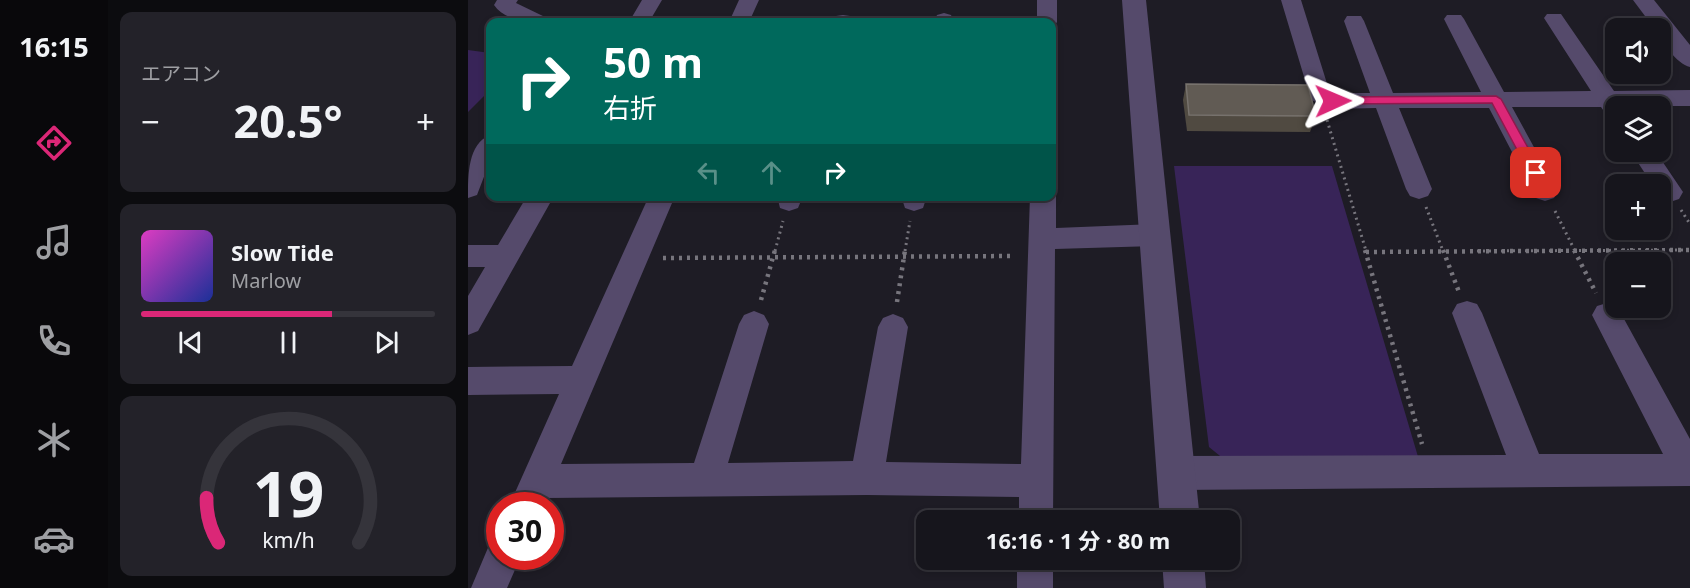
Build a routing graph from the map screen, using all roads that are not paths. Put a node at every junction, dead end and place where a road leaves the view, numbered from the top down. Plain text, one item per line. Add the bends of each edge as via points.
1 (508, 0) edge
2 (652, 0) edge
3 (749, 0) edge
4 (1047, 0) edge
5 (1134, 0) edge
6 (1291, 0) edge
7 (1643, 0) edge
8 (530, 18) edge
9 (641, 18) edge
10 (741, 18) edge
11 (1047, 18) edge
12 (1554, 18) dead end
13 (1454, 19) dead end
14 (1354, 21) dead end
15 (1690, 60) edge
16 (1605, 96) edge
17 (1690, 98) edge
18 (1496, 99) junction
19 (1384, 100) junction
20 (1671, 100) edge
21 (1605, 105) edge
22 (486, 148) edge
23 (468, 189) edge
24 (1419, 189) road end
25 (1545, 191) road end
26 (538, 201) edge
27 (660, 201) edge
28 (1043, 201) edge
29 (1155, 235) junction
30 (1041, 248) junction
31 (468, 256) edge
32 (507, 256) junction
33 (1467, 313) road end
34 (1609, 318) edge
35 (468, 322) edge
36 (754, 324) road end
37 (893, 327) road end
38 (581, 380) junction
39 (468, 381) edge
40 (1689, 470) edge
41 (1529, 472) junction
42 (1176, 473) junction
43 (867, 478) junction
44 (706, 479) junction
45 (1036, 481) junction
46 (531, 492) edge
47 (544, 492) edge
48 (1036, 510) edge
49 (1179, 510) edge
50 (497, 570) edge
51 (1035, 570) edge
52 (1184, 570) edge
53 (489, 588) edge
54 (1035, 588) edge
55 (1185, 588) edge

1 - 8 street via 504,5
2 - 9 street
3 - 10 street
4 - 11 street
5 - 29 street
6 - 19 street via 1319,95 1333,101
7 - 15 street
12 - 16 street
13 - 18 street
14 - 19 street
17 - 20 street
18 - 19 street
18 - 21 street
18 - 25 street
19 - 24 street
22 - 23 street
26 - 32 street
27 - 38 street
28 - 30 street
29 - 30 street
29 - 42 street
30 - 45 street
31 - 32 street
32 - 35 street
33 - 41 street
34 - 40 street
36 - 44 street
37 - 43 street
38 - 39 street
38 - 46 street
40 - 41 street
41 - 42 street
42 - 49 street
43 - 44 street
43 - 45 street
44 - 47 street
45 - 48 street
50 - 53 street
51 - 54 street
52 - 55 street

